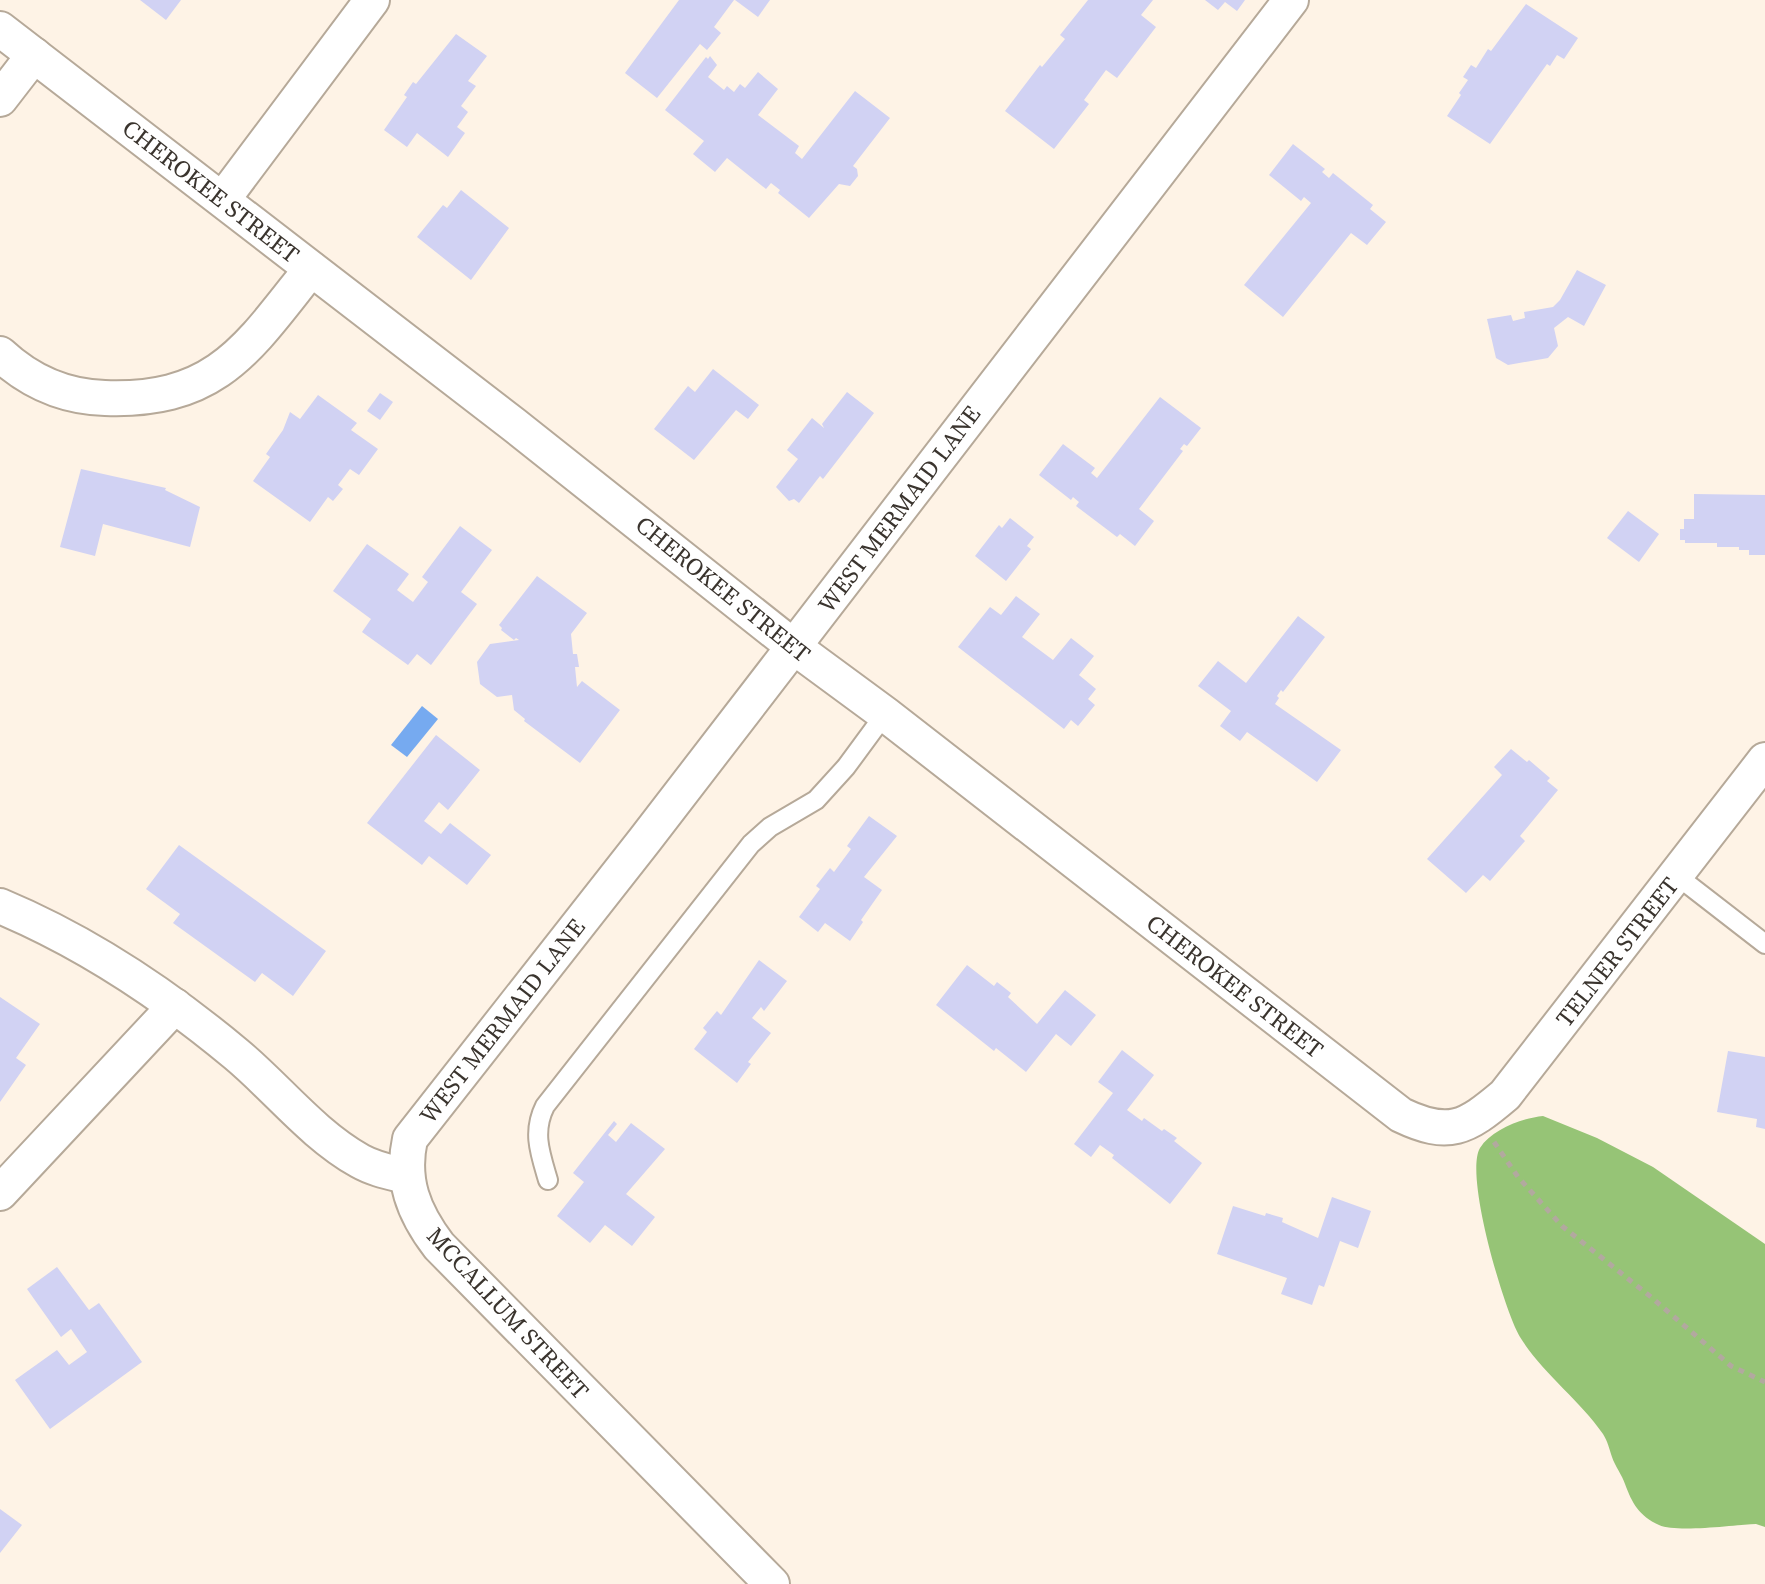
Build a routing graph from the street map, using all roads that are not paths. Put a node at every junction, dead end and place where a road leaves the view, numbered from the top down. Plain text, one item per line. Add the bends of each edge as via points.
1 (372, 0) edge
2 (1291, 0) edge
3 (0, 29) edge
4 (34, 55) junction
5 (0, 99) edge
6 (223, 199) junction
7 (311, 269) junction
8 (0, 354) edge
9 (794, 647) junction
10 (885, 714) junction
11 (1765, 760) edge
12 (1676, 875) junction
13 (0, 906) edge
14 (1765, 944) edge
15 (175, 1006) junction
16 (1467, 1122) joint
17 (406, 1176) junction
18 (548, 1180) dead end
19 (0, 1193) edge
20 (772, 1584) edge

1 - 6 street
2 - 9 street, WEST MERMAID LANE
3 - 4 street, CHEROKEE STREET
4 - 5 street
4 - 6 street, CHEROKEE STREET
6 - 7 street, CHEROKEE STREET
7 - 8 street via 254,341 196,384 163,396 91,398 52,389
7 - 9 street, CHEROKEE STREET
9 - 10 street, CHEROKEE STREET
9 - 17 street, WEST MERMAID LANE via 419,1125 410,1139
10 - 16 street, CHEROKEE STREET via 1401,1115 1439,1129
10 - 18 lane via 816,800 751,844 545,1106 537,1122 537,1142
11 - 12 street, TELNER STREET
12 - 14 lane
12 - 16 street, TELNER STREET via 1505,1095
13 - 15 street via 68,938
15 - 17 street via 321,1133 359,1160
15 - 19 street
17 - 20 street, MCCALLUM STREET via 417,1213 439,1246

